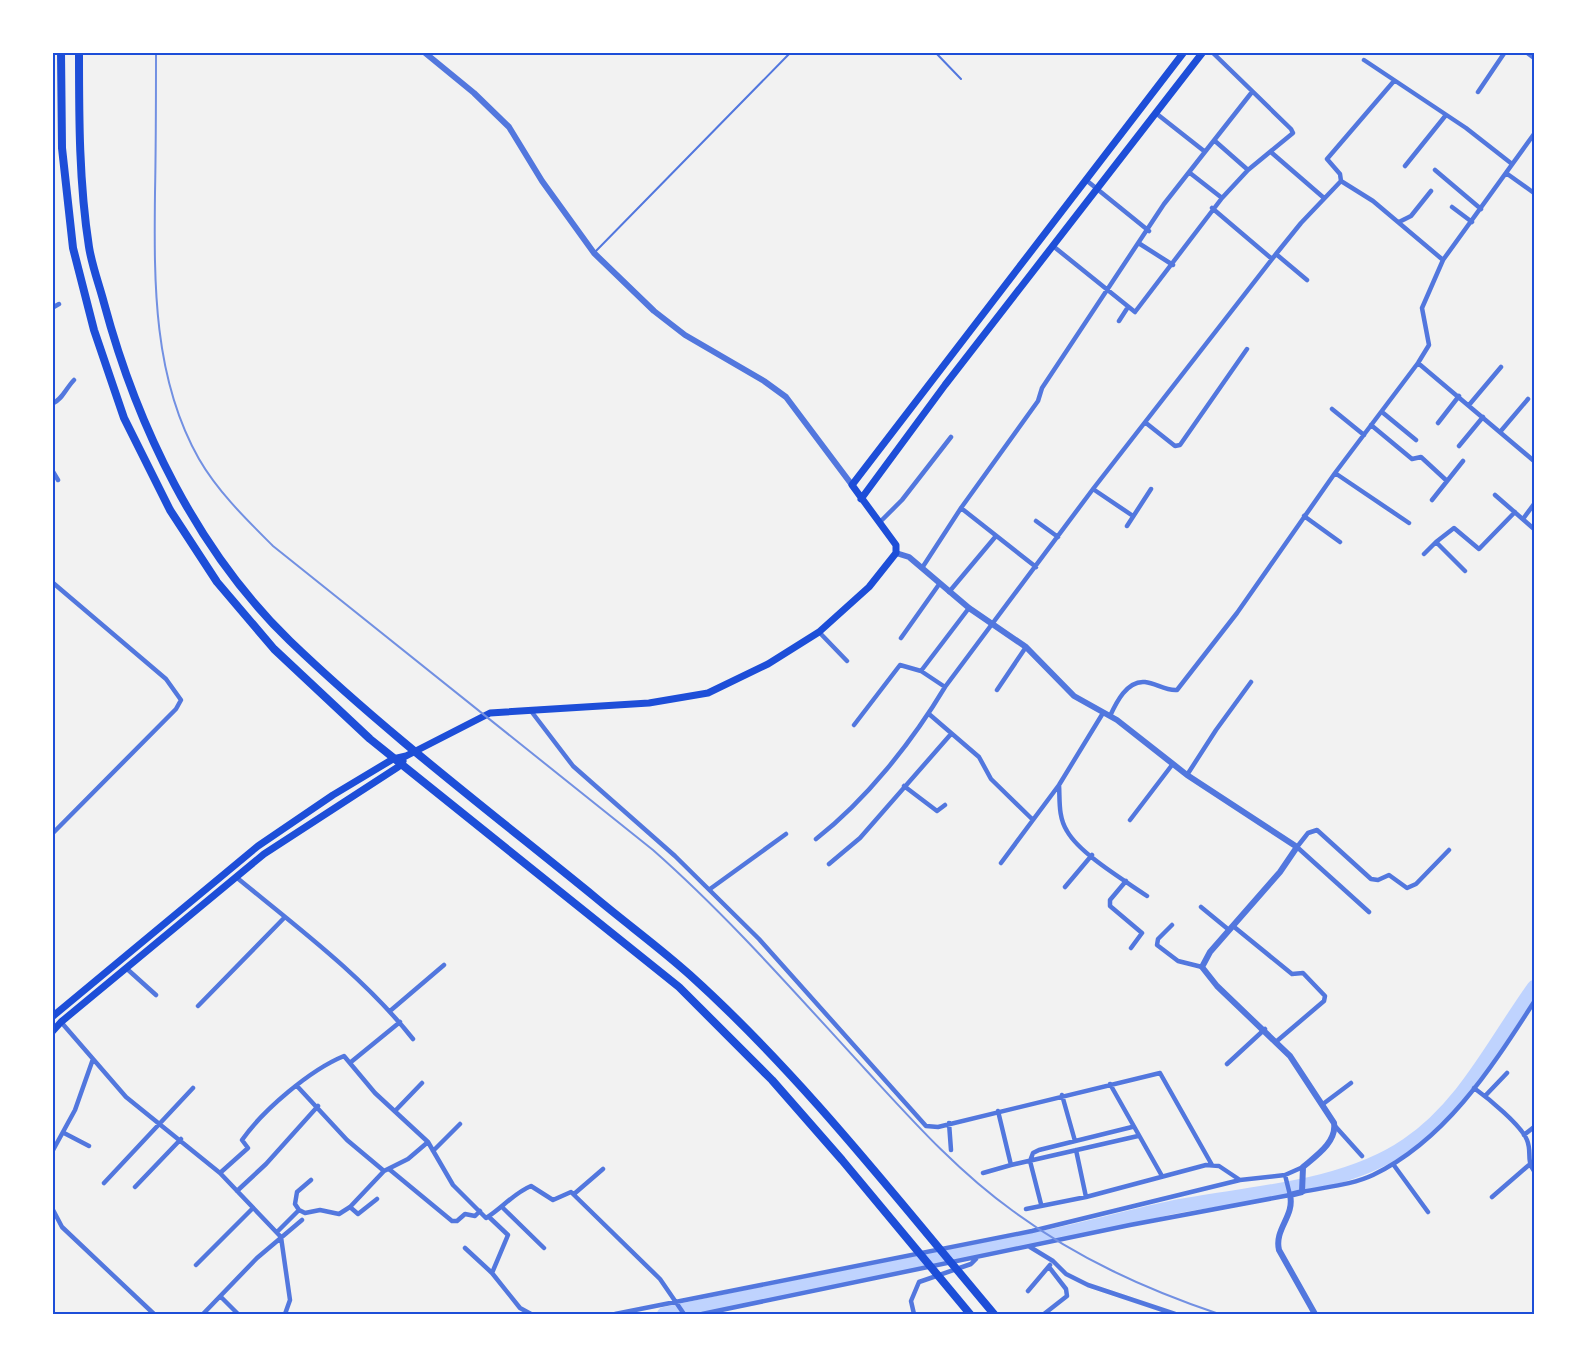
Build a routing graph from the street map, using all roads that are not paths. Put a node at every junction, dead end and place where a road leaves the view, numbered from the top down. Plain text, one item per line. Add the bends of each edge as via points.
1 (61, 52) edge
2 (79, 52) edge
3 (424, 52) edge
4 (791, 52) edge
5 (935, 52) edge
6 (1184, 52) edge
7 (1203, 52) edge
8 (1212, 52) edge
9 (1505, 52) edge
10 (1526, 52) edge
11 (1534, 58) edge
12 (1364, 60) dead end
13 (961, 79) dead end
14 (1394, 81) junction
15 (1252, 92) junction
16 (1478, 92) dead end
17 (1157, 114) junction
18 (1446, 115) junction
19 (1534, 134) edge
20 (1215, 141) junction
21 (1529, 142) junction
22 (1534, 146) edge
23 (1204, 151) junction
24 (1272, 153) junction
25 (1512, 164) junction
26 (1405, 166) dead end
27 (1435, 170) dead end
28 (1248, 171) junction
29 (1190, 173) junction
30 (1506, 173) junction
31 (1086, 180) junction
32 (1341, 182) junction
33 (1098, 189) junction
34 (1431, 191) dead end
35 (1534, 194) edge
36 (1222, 198) junction
37 (1324, 198) junction
38 (1452, 207) dead end
39 (1212, 208) junction
40 (1481, 209) junction
41 (1399, 222) junction
42 (1472, 222) junction
43 (1149, 231) junction
44 (1140, 244) junction
45 (1053, 246) junction
46 (594, 253) junction
47 (1274, 256) junction
48 (1443, 260) junction
49 (1173, 265) junction
50 (1307, 280) dead end
51 (1108, 292) junction
52 (59, 304) dead end
53 (1128, 307) junction
54 (52, 308) edge
55 (1119, 321) dead end
56 (1246, 349) dead end
57 (1418, 363) junction
58 (1501, 367) dead end
59 (74, 380) dead end
60 (1459, 396) junction
61 (1528, 399) dead end
62 (52, 404) edge
63 (1469, 405) junction
64 (1332, 409) dead end
65 (1382, 412) junction
66 (1483, 417) junction
67 (1146, 423) junction
68 (1438, 423) dead end
69 (1371, 425) junction
70 (1500, 432) junction
71 (1364, 435) junction
72 (951, 437) dead end
73 (1416, 440) dead end
74 (1459, 446) dead end
75 (1463, 461) dead end
76 (1534, 462) edge
77 (52, 471) edge
78 (1335, 472) junction
79 (58, 480) dead end
80 (1447, 481) junction
81 (852, 485) junction
82 (1093, 489) junction
83 (1151, 489) dead end
84 (1495, 495) dead end
85 (861, 499) junction
86 (1432, 500) dead end
87 (1534, 504) edge
88 (961, 508) junction
89 (1515, 512) junction
90 (1133, 516) junction
91 (1304, 516) junction
92 (1523, 519) junction
93 (1036, 521) dead end
94 (879, 522) junction
95 (1409, 523) dead end
96 (1127, 526) dead end
97 (1534, 530) edge
98 (996, 536) junction
99 (1058, 537) junction
100 (1340, 542) dead end
101 (1436, 542) junction
102 (896, 553) junction
103 (1424, 554) dead end
104 (1036, 567) junction
105 (922, 568) junction
106 (1465, 571) dead end
107 (52, 582) edge
108 (940, 583) junction
109 (949, 592) junction
110 (969, 608) junction
111 (993, 626) junction
112 (819, 632) junction
113 (901, 638) dead end
114 (1026, 647) junction
115 (847, 661) dead end
116 (921, 671) junction
117 (1251, 682) dead end
118 (945, 687) junction
119 (997, 690) dead end
120 (531, 711) junction
121 (929, 714) junction
122 (1107, 715) junction
123 (854, 725) dead end
124 (951, 734) junction
125 (406, 756) junction
126 (1173, 765) junction
127 (1188, 775) junction
128 (1059, 785) junction
129 (904, 786) junction
130 (333, 795) junction
131 (339, 805) junction
132 (945, 805) dead end
133 (1032, 819) junction
134 (1130, 820) dead end
135 (52, 834) edge
136 (786, 834) dead end
137 (816, 839) dead end
138 (258, 846) junction
139 (1297, 847) junction
140 (1449, 850) dead end
141 (264, 854) junction
142 (1092, 855) junction
143 (1001, 863) dead end
144 (829, 864) dead end
145 (236, 877) junction
146 (1126, 881) junction
147 (1065, 887) dead end
148 (710, 889) junction
149 (1147, 896) dead end
150 (1201, 907) dead end
151 (1369, 912) dead end
152 (285, 917) junction
153 (1172, 925) dead end
154 (162, 926) junction
155 (1231, 928) junction
156 (168, 934) junction
157 (138, 946) junction
158 (1131, 948) dead end
159 (143, 953) junction
160 (444, 965) dead end
161 (1202, 967) junction
162 (126, 968) junction
163 (156, 995) dead end
164 (1534, 1002) edge
165 (198, 1006) dead end
166 (390, 1011) junction
167 (53, 1014) edge
168 (61, 1022) junction
169 (400, 1022) junction
170 (1264, 1029) junction
171 (52, 1032) edge
172 (413, 1039) dead end
173 (1277, 1041) junction
174 (93, 1059) junction
175 (351, 1062) junction
176 (1227, 1064) dead end
177 (1507, 1073) dead end
178 (422, 1083) dead end
179 (1351, 1083) dead end
180 (1110, 1084) junction
181 (297, 1086) junction
182 (193, 1088) dead end
183 (1474, 1088) junction
184 (1062, 1095) junction
185 (1485, 1096) junction
186 (1323, 1104) junction
187 (318, 1106) junction
188 (395, 1111) junction
189 (998, 1111) junction
190 (160, 1122) junction
191 (460, 1124) dead end
192 (949, 1124) junction
193 (1335, 1126) junction
194 (1132, 1127) junction
195 (1534, 1127) edge
196 (64, 1133) junction
197 (1524, 1135) junction
198 (1138, 1136) junction
199 (181, 1139) junction
200 (1075, 1141) junction
201 (428, 1142) junction
202 (89, 1146) dead end
203 (951, 1150) dead end
204 (1076, 1150) junction
205 (433, 1151) junction
206 (52, 1152) edge
207 (1362, 1156) dead end
208 (1030, 1161) junction
209 (1393, 1164) junction
210 (1011, 1165) junction
211 (1212, 1165) junction
212 (1529, 1165) junction
213 (1304, 1167) junction
214 (603, 1169) dead end
215 (386, 1170) junction
216 (1534, 1171) edge
217 (220, 1173) junction
218 (983, 1173) dead end
219 (1285, 1175) junction
220 (1162, 1176) junction
221 (311, 1180) dead end
222 (1240, 1180) junction
223 (104, 1183) dead end
224 (135, 1188) dead end
225 (237, 1191) junction
226 (1302, 1191) junction
227 (574, 1194) junction
228 (1290, 1194) junction
229 (1086, 1197) junction
230 (1492, 1197) dead end
231 (377, 1199) dead end
232 (1041, 1204) junction
233 (350, 1207) junction
234 (52, 1208) edge
235 (504, 1208) junction
236 (252, 1209) junction
237 (1026, 1209) dead end
238 (299, 1210) junction
239 (480, 1211) junction
240 (1428, 1212) dead end
241 (489, 1217) junction
242 (302, 1220) dead end
243 (277, 1232) junction
244 (281, 1237) junction
245 (1030, 1246) junction
246 (465, 1248) dead end
247 (544, 1248) dead end
248 (975, 1259) junction
249 (1053, 1261) junction
250 (196, 1265) dead end
251 (1048, 1267) junction
252 (492, 1273) junction
253 (1028, 1291) dead end
254 (221, 1296) junction
255 (676, 1305) junction
256 (154, 1314) edge
257 (203, 1314) edge
258 (238, 1314) edge
259 (285, 1314) edge
260 (531, 1314) edge
261 (615, 1314) edge
262 (684, 1314) edge
263 (702, 1314) edge
264 (914, 1314) edge
265 (970, 1314) edge
266 (994, 1314) edge
267 (1044, 1314) edge
268 (1175, 1314) edge
269 (1315, 1314) edge

1 - 265 highway via 62,148 73,249 94,330 124,418 170,510 218,582 274,649 370,739 679,987 772,1080
2 - 266 highway via 79,146 90,249 110,326 139,413 184,502 231,573 287,639 382,723 690,975 856,1148
3 - 46 street via 509,127
4 - 46 lane
5 - 13 lane
6 - 31 main road
7 - 17 main road
8 - 15 street
9 - 16 street
10 - 11 street
12 - 14 street
14 - 18 street
14 - 32 street via 1327,159 1340,174
15 - 20 street
15 - 24 street via 1292,130 1292,135
17 - 23 street
17 - 33 main road
18 - 25 street
18 - 26 street
19 - 21 street
20 - 23 street
20 - 28 street
21 - 22 street
21 - 25 street
23 - 29 street
24 - 28 street
24 - 37 street
25 - 30 street
27 - 40 street
28 - 36 street
29 - 36 street
29 - 43 street via 1164,204
30 - 35 street
30 - 40 street
31 - 33 street
31 - 81 main road
32 - 37 street
32 - 41 street
33 - 43 street
33 - 45 main road
34 - 41 street via 1411,216
36 - 39 street
37 - 47 street
38 - 42 street
39 - 47 street
39 - 49 street
40 - 42 street
41 - 48 street
42 - 48 street
43 - 44 street
44 - 49 street
44 - 51 street
45 - 51 street
45 - 85 main road
46 - 81 street via 685,335 786,397
47 - 50 street
47 - 67 street
48 - 57 street via 1422,308 1429,345
49 - 53 street via 1138,310
51 - 53 street
51 - 88 street via 1042,388 1038,401
52 - 54 street
53 - 55 street
56 - 67 street via 1180,445 1175,446
57 - 60 street
57 - 65 street
58 - 63 street
59 - 62 street via 60,400
60 - 63 street
60 - 68 street
61 - 70 street
63 - 66 street
64 - 71 street
65 - 69 street
65 - 73 street
66 - 70 street
66 - 74 street
67 - 82 street
69 - 71 street
69 - 80 street via 1412,459 1421,457
70 - 76 street
71 - 78 street
72 - 94 street via 902,500
75 - 80 street
77 - 79 street
78 - 91 street
78 - 95 street
80 - 86 street
81 - 85 main road
82 - 90 street
82 - 99 street
83 - 90 street
84 - 89 street
85 - 94 main road
87 - 92 street
88 - 98 street
88 - 105 street
89 - 92 street
89 - 101 street via 1479,549 1454,528
90 - 96 street
91 - 100 street
91 - 122 street via 1237,613 1177,690 1144,682 1133,684
92 - 97 street
93 - 99 street
94 - 102 main road via 896,545
98 - 104 street
98 - 109 street
99 - 104 street
101 - 103 street
101 - 106 street
102 - 105 street via 909,557
102 - 112 main road via 869,587
104 - 111 street
105 - 108 street
107 - 135 street via 166,679 181,700
108 - 109 street
108 - 113 street
109 - 110 street
110 - 111 street
110 - 116 street
111 - 114 street
111 - 118 street
112 - 115 street
112 - 120 main road via 768,664 708,693 649,703
114 - 119 street
114 - 122 street via 1064,688
116 - 118 street
116 - 123 street via 900,665
117 - 127 street
118 - 121 street
120 - 125 main road via 490,713
120 - 148 street via 573,766
121 - 124 street
121 - 137 street via 848,814
122 - 126 street
122 - 128 street
124 - 129 street
124 - 133 street via 979,757 991,778
125 - 130 main road via 393,759
125 - 131 main road via 398,767
126 - 127 street
126 - 134 street
127 - 139 street
128 - 133 street
128 - 142 street via 1066,830
129 - 132 street via 937,811
129 - 144 street via 860,838
130 - 131 main road
130 - 138 main road
131 - 141 main road
133 - 143 street
136 - 148 street
138 - 141 main road
138 - 154 main road
139 - 140 street via 1308,833 1317,830 1371,879 1389,875 1409,888
139 - 151 street
139 - 155 street
141 - 145 main road
142 - 146 street
142 - 147 street
145 - 152 street
145 - 156 main road
146 - 149 street
146 - 158 street via 1110,900 1110,906 1142,933
148 - 192 street via 926,1126
150 - 155 street
152 - 165 street
152 - 166 street
153 - 161 street via 1157,945 1178,961
154 - 156 main road
154 - 157 main road
155 - 161 street
155 - 173 street via 1292,974 1303,974 1325,996
156 - 159 main road
157 - 159 main road
157 - 167 main road
159 - 162 main road
160 - 166 street
161 - 170 street
162 - 163 street
162 - 168 main road
164 - 183 street
166 - 169 street
168 - 171 main road
168 - 174 street
169 - 172 street
169 - 175 street
170 - 173 street
170 - 176 street
173 - 186 street
174 - 190 street via 126,1097
174 - 196 street
175 - 181 street via 342,1056
175 - 188 street
177 - 185 street
178 - 188 street
179 - 186 street
180 - 184 street
180 - 194 street
180 - 211 street via 1160,1073
181 - 187 street
181 - 217 street via 251,1126 242,1140 248,1148
182 - 190 street
183 - 185 street
183 - 209 street via 1425,1142
184 - 189 street
184 - 200 street
185 - 197 street
186 - 193 street
187 - 215 street via 347,1140
187 - 225 street
188 - 201 street
189 - 192 street
189 - 210 street
190 - 199 street
190 - 223 street
191 - 205 street
192 - 203 street
193 - 207 street
193 - 213 street via 1331,1141
194 - 198 street
194 - 200 street
195 - 197 street
196 - 202 street
196 - 206 street
197 - 212 street
198 - 204 street
198 - 220 street
199 - 217 street
199 - 224 street
200 - 208 street via 1034,1151
201 - 205 street
201 - 215 street via 408,1159
204 - 208 street
204 - 229 street
205 - 239 street via 453,1185
208 - 210 street
208 - 232 street
209 - 226 street via 1371,1176
209 - 240 street
210 - 218 street
211 - 220 street
211 - 222 street
212 - 216 street
212 - 230 street
213 - 219 street
213 - 226 street
214 - 227 street
215 - 233 street
215 - 239 street via 452,1221 465,1214 475,1216
217 - 225 street
219 - 222 street
219 - 228 street
220 - 229 street
221 - 238 street via 297,1192 295,1204
222 - 255 street via 1032,1231
225 - 236 street
226 - 228 street
227 - 235 street via 566,1192 554,1200 531,1186 521,1190
227 - 255 street via 660,1279
228 - 245 street
228 - 269 street via 1292,1207 1277,1240 1279,1250
229 - 232 street
231 - 233 street via 363,1213 358,1214
232 - 237 street
233 - 238 street via 339,1214
234 - 256 street via 62,1227
235 - 241 street
235 - 247 street
236 - 243 street
236 - 250 street
238 - 243 street
239 - 241 street
241 - 252 street via 508,1235
242 - 244 street
243 - 244 street
244 - 254 street
244 - 259 street via 290,1300
245 - 248 street
245 - 249 street
246 - 252 street
248 - 263 street
248 - 264 street via 971,1264 919,1282 911,1301
249 - 251 street
249 - 268 street via 1066,1274 1088,1285
251 - 253 street
251 - 267 street via 1067,1296
252 - 260 street via 520,1308
254 - 257 street
254 - 258 street
255 - 261 street
255 - 262 street

